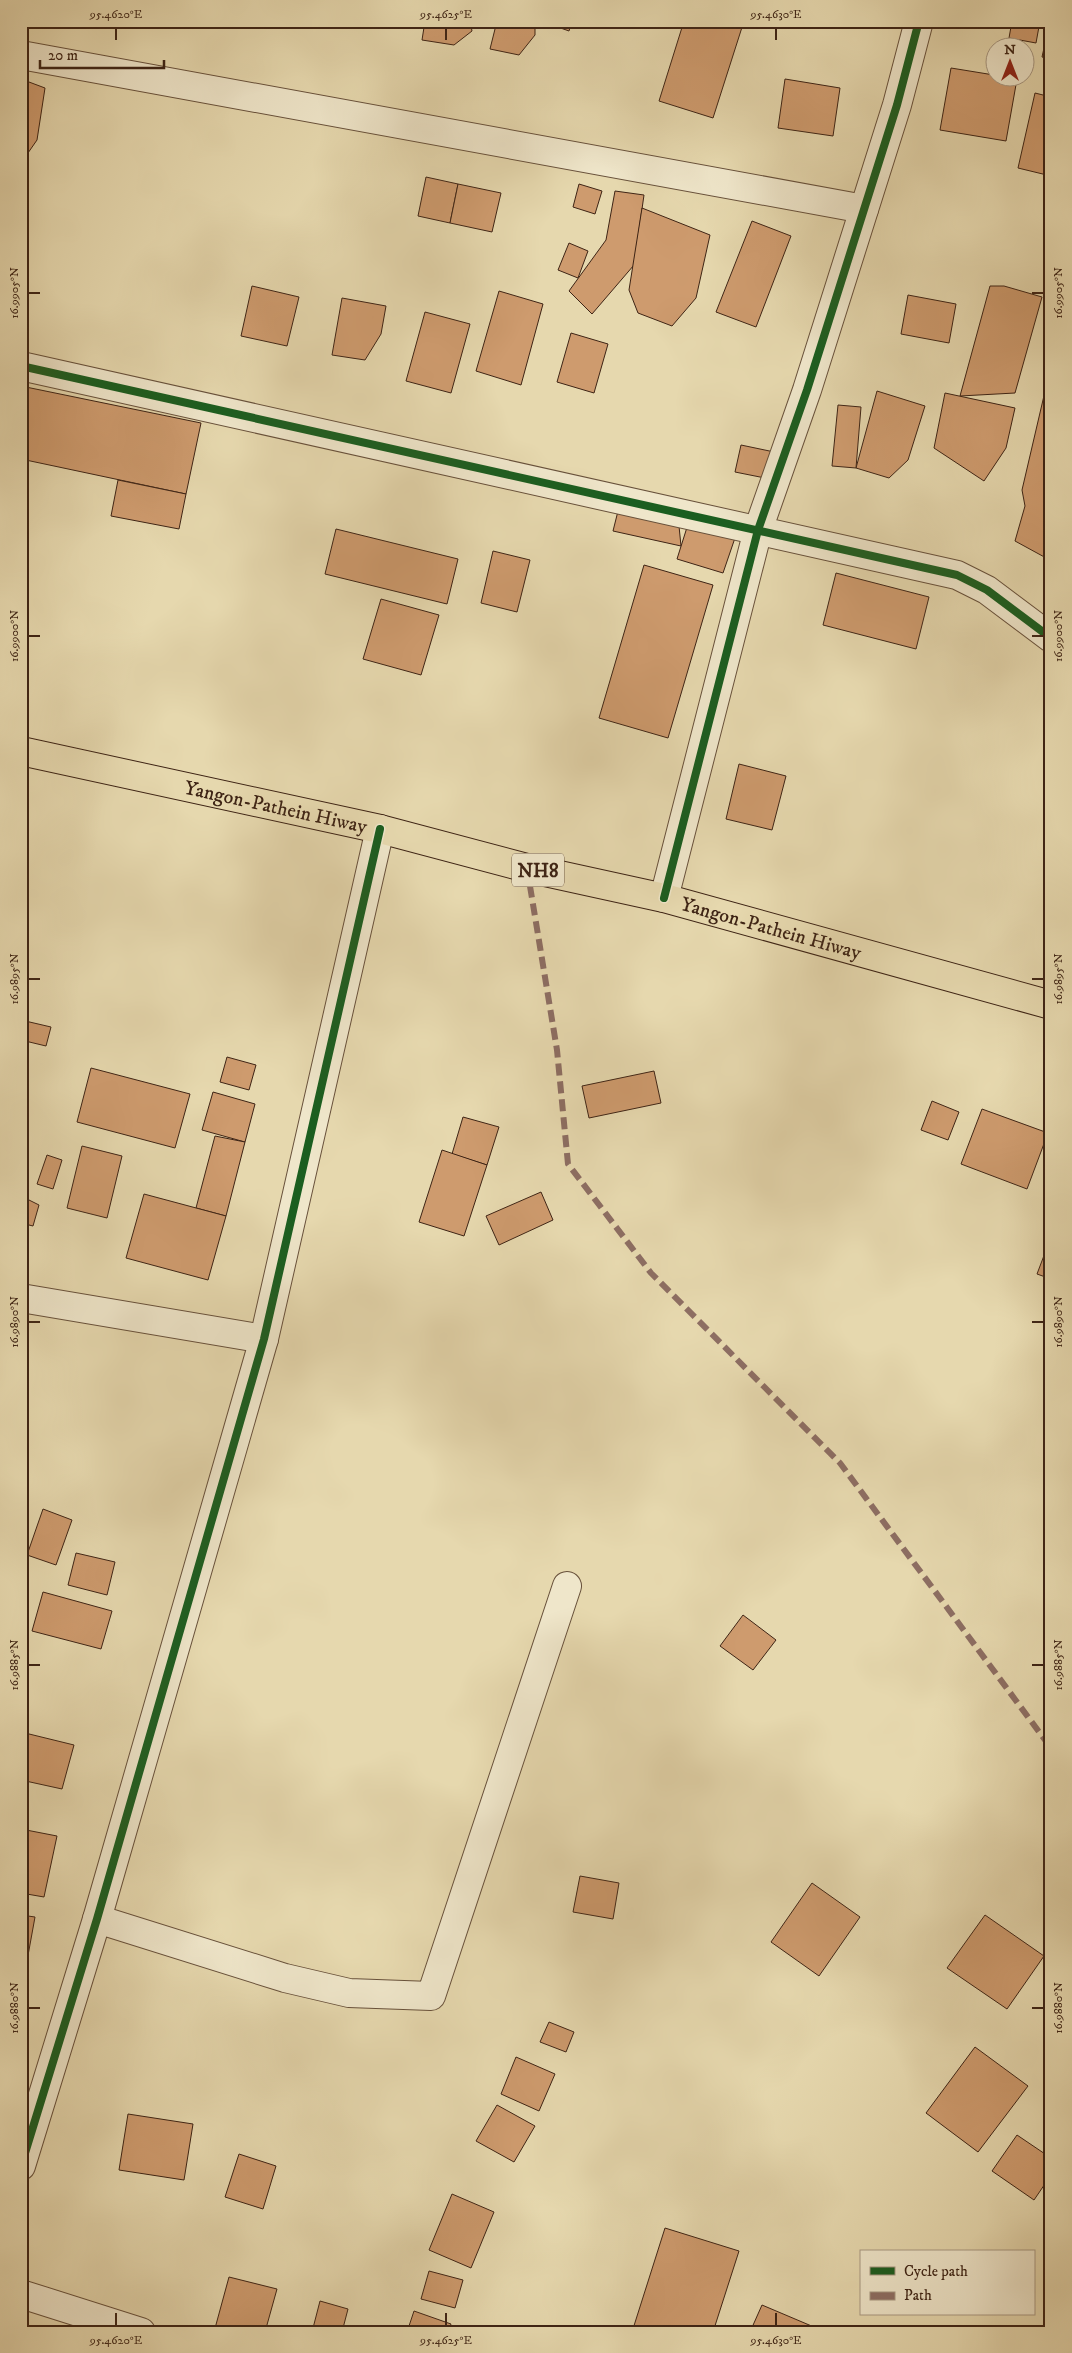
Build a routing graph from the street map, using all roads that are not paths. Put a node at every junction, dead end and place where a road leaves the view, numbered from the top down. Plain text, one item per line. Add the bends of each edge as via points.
1 (918, 21) edge
2 (21, 55) edge
3 (864, 209) junction
4 (21, 366) edge
5 (758, 530) junction
6 (1051, 638) edge
7 (21, 751) edge
8 (380, 829) junction
9 (664, 898) junction
10 (1051, 1006) edge
11 (21, 1298) edge
12 (264, 1339) junction
13 (567, 1586) dead end
14 (97, 1919) junction
15 (21, 2166) edge
16 (21, 2294) edge
17 (141, 2332) edge

1 - 3 street
2 - 3 street
3 - 5 street via 807,390
4 - 5 street
5 - 6 street via 957,575 987,590
5 - 9 street
7 - 8 highway, Yangon-Pathein Hiway / NH8
8 - 9 highway, Yangon-Pathein Hiway / NH8 via 527,868
8 - 12 street
9 - 10 highway, Yangon-Pathein Hiway / NH8
11 - 12 street
12 - 14 street
13 - 14 street via 431,1996 350,1993 285,1978
14 - 15 street
16 - 17 street

